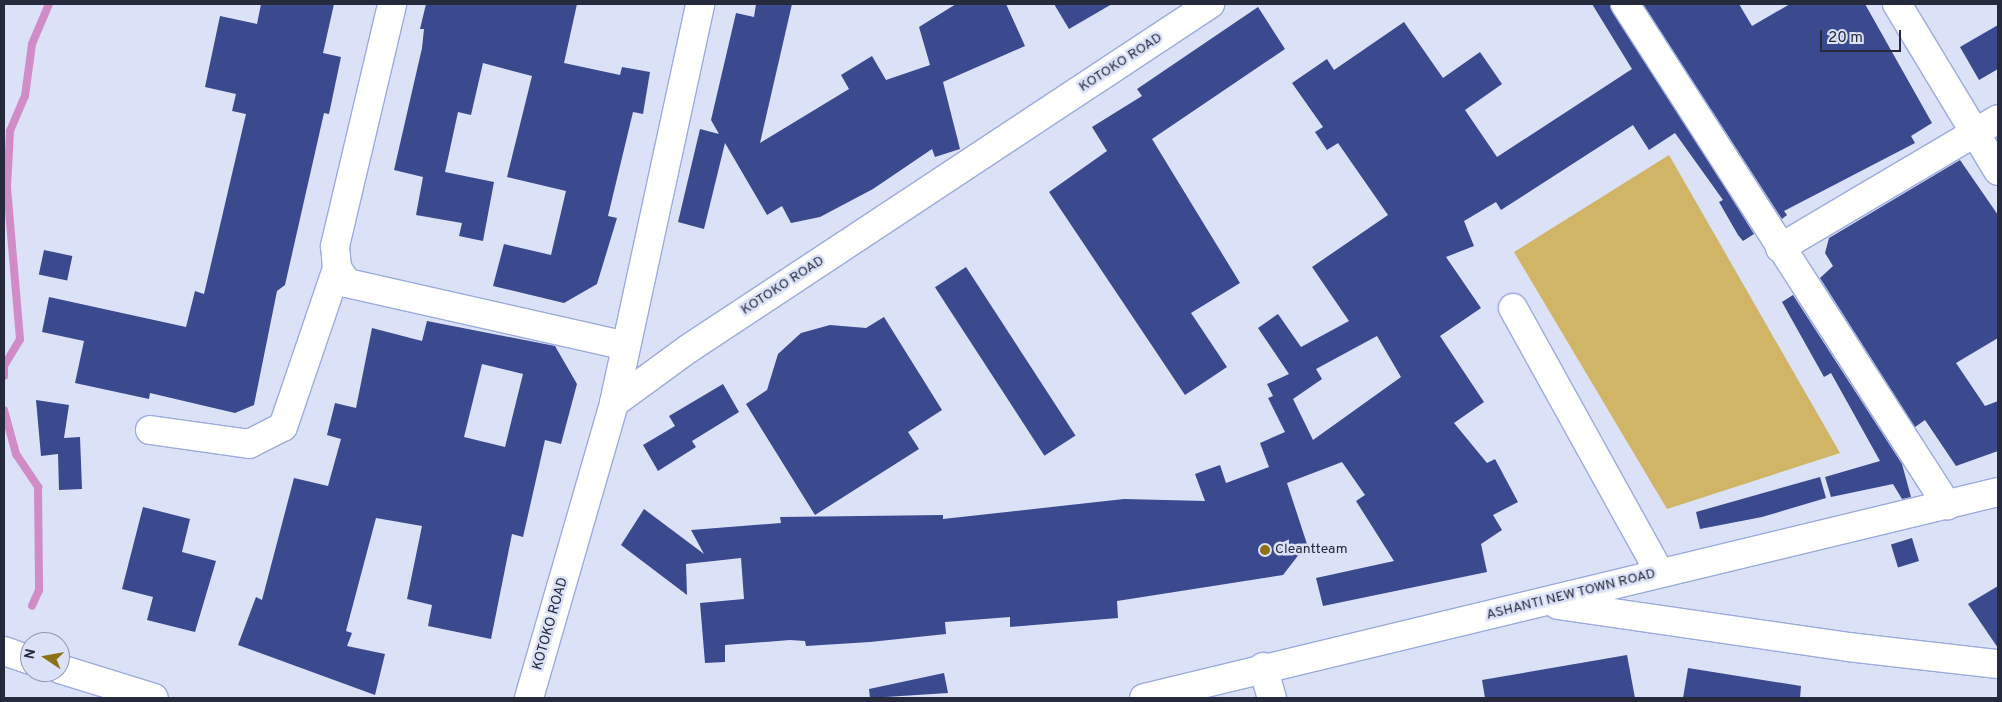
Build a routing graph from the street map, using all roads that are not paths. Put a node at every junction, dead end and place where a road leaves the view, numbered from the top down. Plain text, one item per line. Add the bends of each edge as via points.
1 (392, 4) edge
2 (700, 4) edge
3 (1210, 4) edge
4 (1625, 4) edge
5 (1897, 4) edge
6 (1998, 119) edge
7 (1973, 135) junction
8 (1998, 171) edge
9 (1780, 248) junction
10 (336, 268) junction
11 (1513, 308) dead end
12 (626, 346) junction
13 (614, 403) junction
14 (150, 430) dead end
15 (1998, 492) edge
16 (1946, 504) junction
17 (1660, 574) junction
18 (1544, 603) junction
19 (4, 651) edge
20 (20, 657) edge
21 (1998, 664) edge
22 (1263, 667) junction
23 (70, 672) edge
24 (154, 698) edge
25 (529, 698) edge
26 (1144, 698) edge
27 (1272, 698) edge

1 - 10 street via 335,246
2 - 12 street
3 - 13 street, KOTOKO ROAD via 688,348
4 - 9 street
5 - 7 street
6 - 7 street
7 - 8 street
7 - 9 street
9 - 16 street
10 - 12 street via 348,284
10 - 14 street via 283,427 249,444
11 - 17 street
12 - 13 street
13 - 25 street, KOTOKO ROAD
15 - 16 street, ASHANTI NEW TOWN ROAD
16 - 17 street, ASHANTI NEW TOWN ROAD
17 - 18 street, ASHANTI NEW TOWN ROAD
18 - 21 street via 1848,647
18 - 22 street, ASHANTI NEW TOWN ROAD
19 - 20 street
22 - 26 street, ASHANTI NEW TOWN ROAD
22 - 27 street
23 - 24 street

